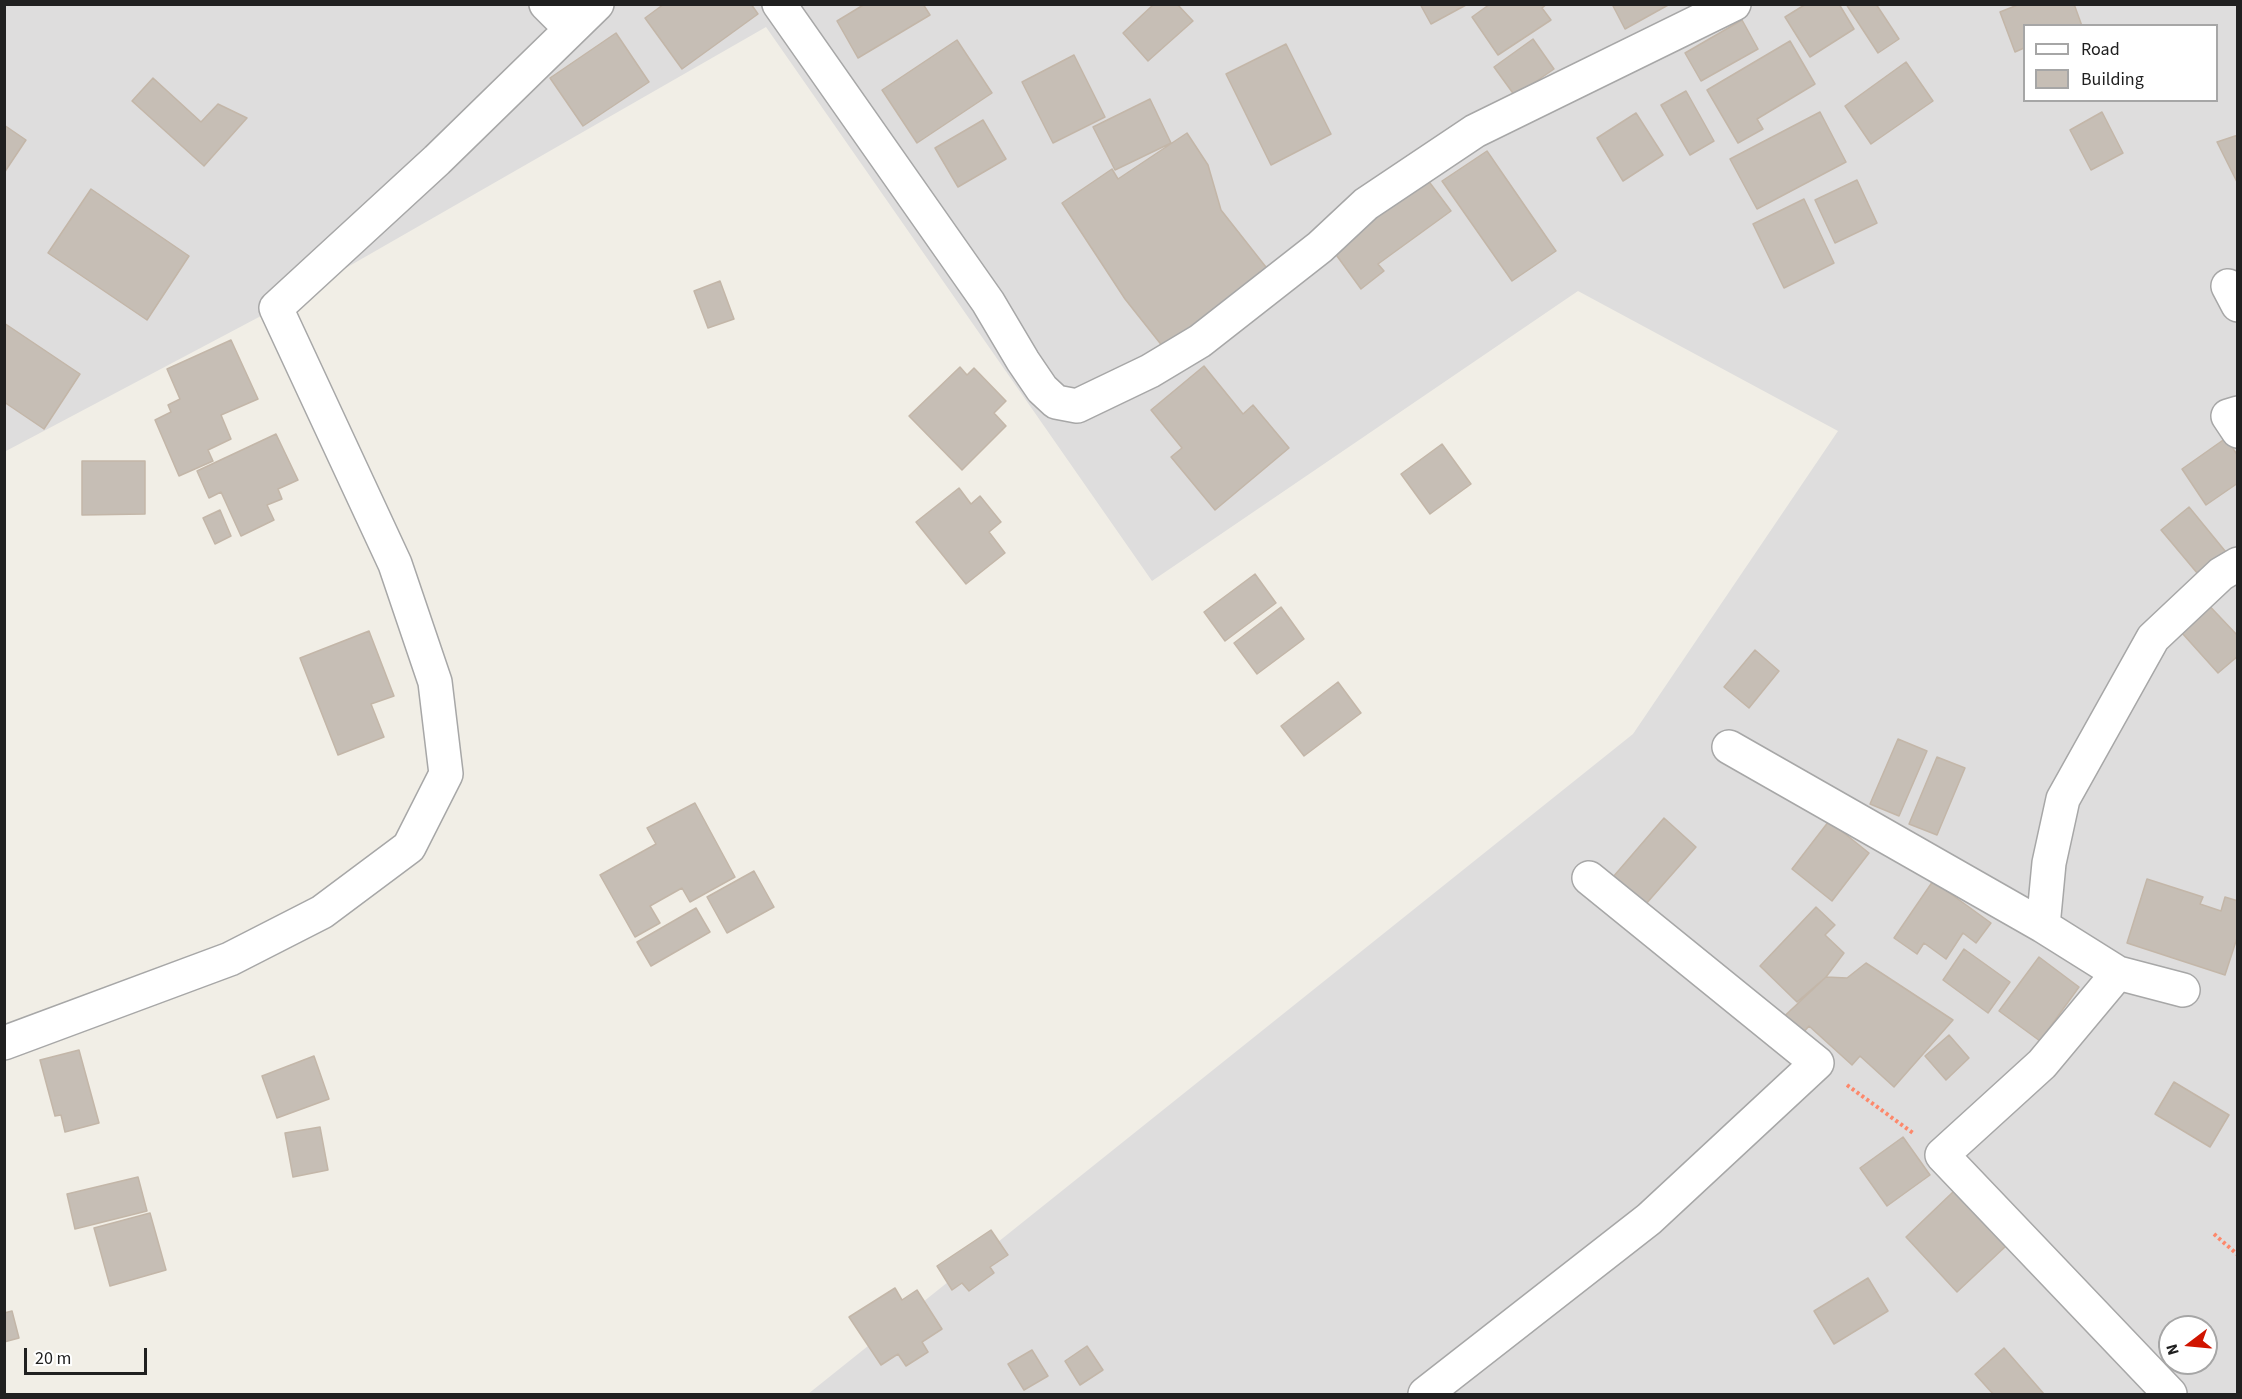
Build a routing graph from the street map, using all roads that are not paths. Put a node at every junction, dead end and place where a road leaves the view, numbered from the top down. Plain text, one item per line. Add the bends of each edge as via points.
1 (546, 4) edge
2 (597, 4) edge
3 (779, 4) edge
4 (1734, 4) edge
5 (571, 29) junction
6 (2238, 413) edge
7 (2238, 431) edge
8 (2238, 564) edge
9 (1729, 747) dead end
10 (1589, 878) dead end
11 (2043, 926) junction
12 (2118, 973) junction
13 (2183, 990) dead end
14 (4, 1043) edge
15 (1425, 1395) edge
16 (2170, 1395) edge

1 - 5 street
2 - 5 street
3 - 4 street via 988,302 1042,389 1056,402 1077,406 1150,371 1200,341 1320,247 1366,204 1475,131
5 - 14 street via 437,160 276,308 395,564 435,682 446,774 409,847 322,912 230,959
6 - 7 street via 2228,416
8 - 11 street via 2221,574 2153,638 2063,800 2049,863
9 - 11 street
10 - 15 street via 1817,1063 1649,1219
11 - 12 street
12 - 13 street
12 - 16 street via 2042,1064 1942,1155

